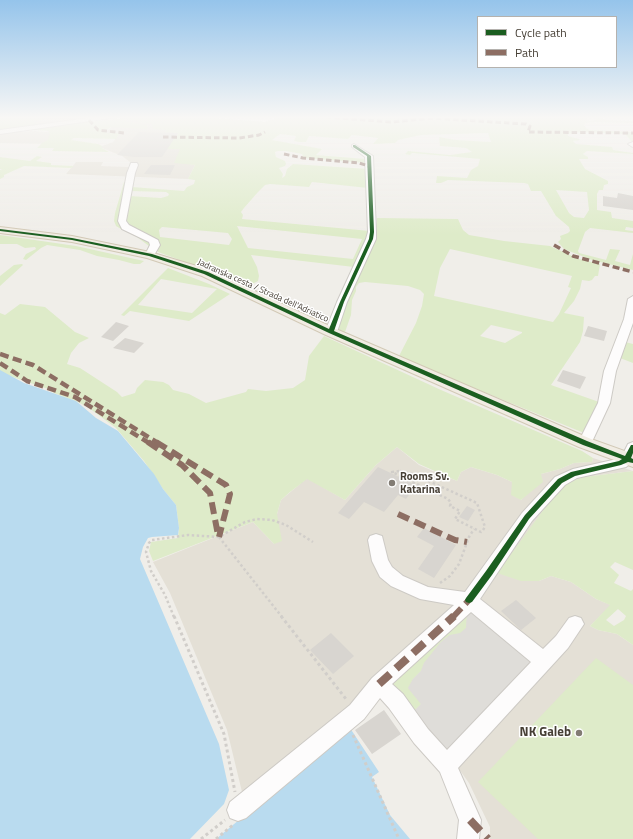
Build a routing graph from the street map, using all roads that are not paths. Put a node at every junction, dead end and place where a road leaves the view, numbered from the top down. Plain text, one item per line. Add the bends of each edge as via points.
1 (369, 156) edge
2 (134, 165) dead end
3 (0, 230) edge
4 (150, 255) junction
5 (633, 299) edge
6 (331, 332) junction
7 (585, 443) junction
8 (631, 456) edge
9 (376, 540) dead end
10 (469, 600) junction
11 (575, 624) dead end
12 (544, 661) junction
13 (379, 684) junction
14 (447, 765) junction
15 (239, 815) road end
16 (468, 839) edge

1 - 6 street, Jadranska cesta / Strada dell'Adriatico via 371,239
2 - 4 street via 122,221 125,227 153,240 155,245
3 - 4 main road, Jadranska cesta / Strada dell'Adriatico via 72,239
4 - 6 main road, Jadranska cesta / Strada dell'Adriatico via 206,273
5 - 7 street via 629,319 610,371 604,403
6 - 7 main road, Jadranska cesta / Strada dell'Adriatico
7 - 8 main road, Jadranska cesta / Strada dell'Adriatico
8 - 10 street, Jadranska cesta / Strada dell'Adriatico via 613,465 573,474 560,481 527,517
9 - 10 street via 380,561 386,572 397,580 426,594
10 - 12 street
10 - 13 street, Jadranska cesta / Strada dell'Adriatico
11 - 12 street
12 - 14 street
13 - 14 street via 396,701 421,736
13 - 15 street, Jadranska cesta / Strada dell'Adriatico via 354,720
14 - 16 street via 470,820

